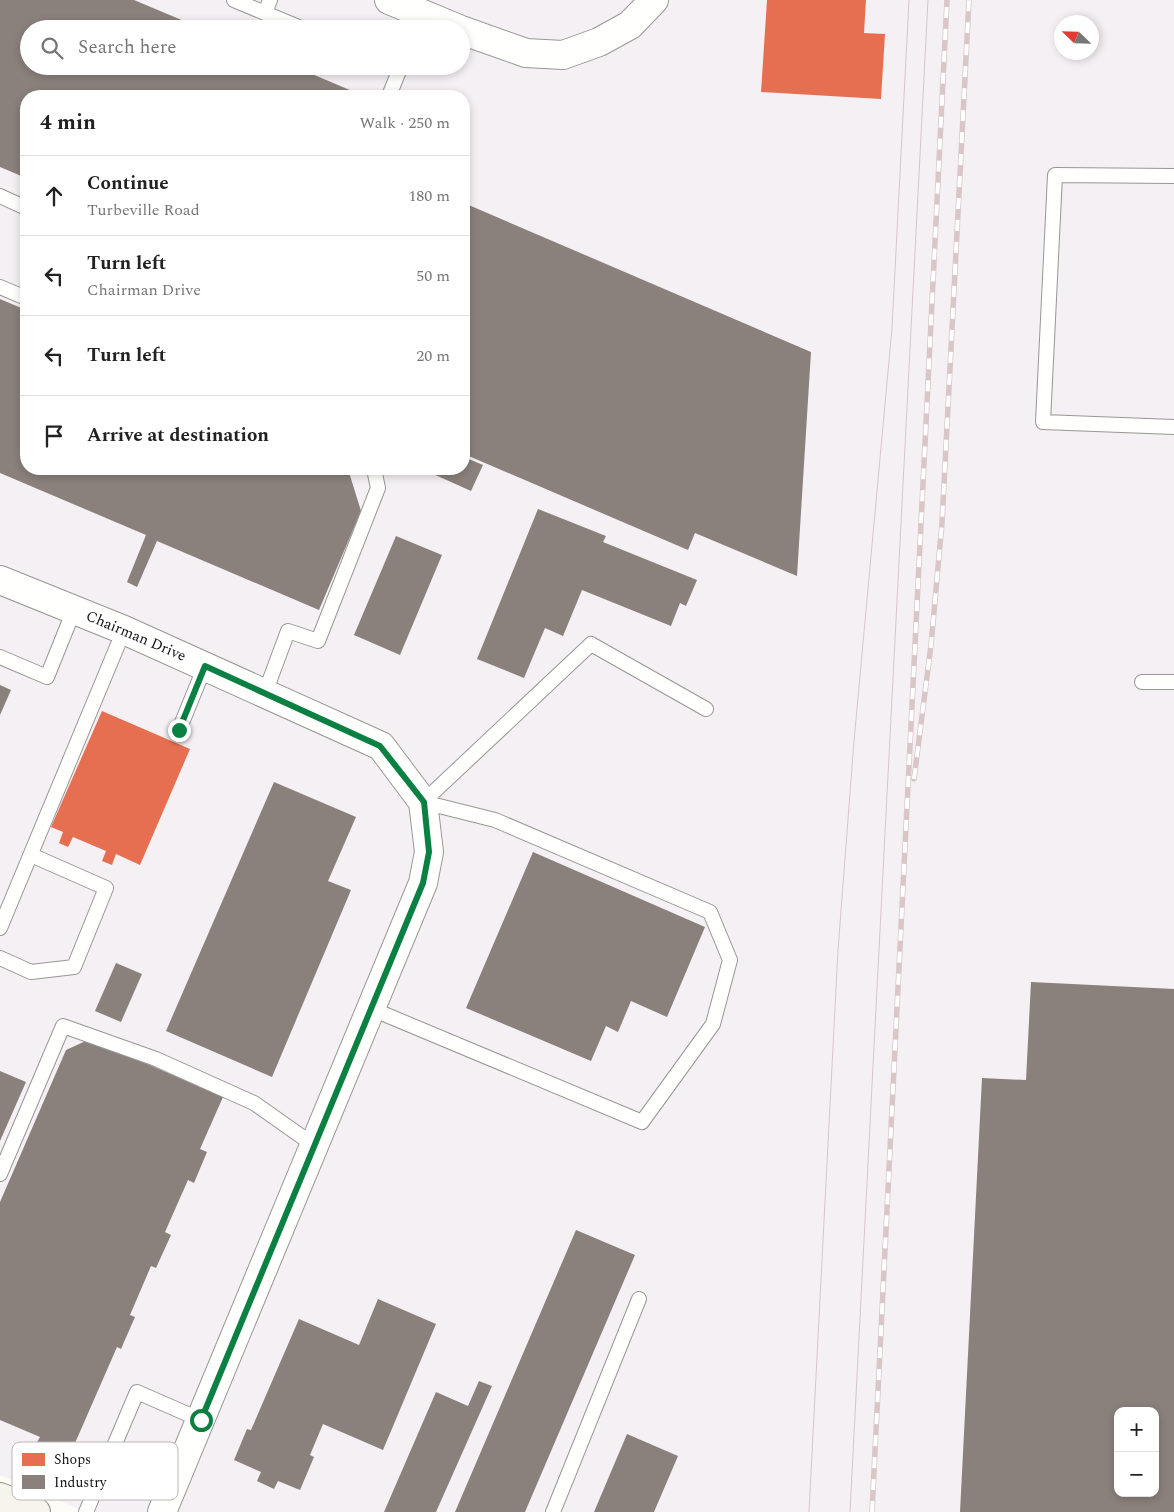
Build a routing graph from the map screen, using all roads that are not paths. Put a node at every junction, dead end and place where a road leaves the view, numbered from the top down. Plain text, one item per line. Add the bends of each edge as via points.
1 (234, 0) edge
2 (389, 0) edge
3 (654, 0) edge
4 (268, 6) edge
5 (289, 20) edge
6 (419, 20) edge
7 (470, 33) edge
8 (396, 75) edge
9 (391, 90) edge
10 (1174, 176) edge
11 (0, 196) edge
12 (20, 205) edge
13 (0, 287) edge
14 (20, 295) edge
15 (1174, 427) edge
16 (375, 475) edge
17 (0, 580) edge
18 (74, 610) junction
19 (124, 630) junction
20 (0, 657) edge
21 (205, 666) junction
22 (1142, 682) dead end
23 (1174, 682) edge
24 (265, 694) junction
25 (706, 709) dead end
26 (179, 730) dead end
27 (424, 802) junction
28 (30, 855) junction
29 (0, 928) edge
30 (0, 958) edge
31 (372, 1009) junction
32 (315, 1146) junction
33 (0, 1174) edge
34 (639, 1299) dead end
35 (201, 1420) junction
36 (116, 1442) edge
37 (178, 1474) edge
38 (0, 1497) edge
39 (91, 1500) edge
40 (167, 1500) edge
41 (36, 1512) edge
42 (86, 1512) edge
43 (162, 1512) edge
44 (553, 1512) edge

1 - 4 lane
2 - 6 street
3 - 7 street via 630,25 563,55 526,53
4 - 5 lane
8 - 9 lane
10 - 15 lane via 1055,175 1044,422
11 - 12 lane
13 - 14 lane
16 - 24 lane via 378,488 318,641 288,631
17 - 18 street, Chairman Drive
18 - 19 street, Chairman Drive
18 - 20 lane via 47,677
19 - 21 street, Chairman Drive
19 - 28 lane
21 - 24 street, Chairman Drive
21 - 26 lane
22 - 23 lane
24 - 27 street, Chairman Drive via 380,746
25 - 27 lane via 591,644
27 - 31 street via 429,852 423,883
27 - 31 lane via 494,820 710,912 730,960 713,1024 642,1122
28 - 29 lane
28 - 30 lane via 106,888 74,967 31,972
31 - 32 street
32 - 33 lane via 254,1103 156,1059 63,1026
32 - 35 street
34 - 44 lane
35 - 36 lane via 137,1392
35 - 37 street
38 - 41 main road
39 - 42 lane
40 - 43 street

